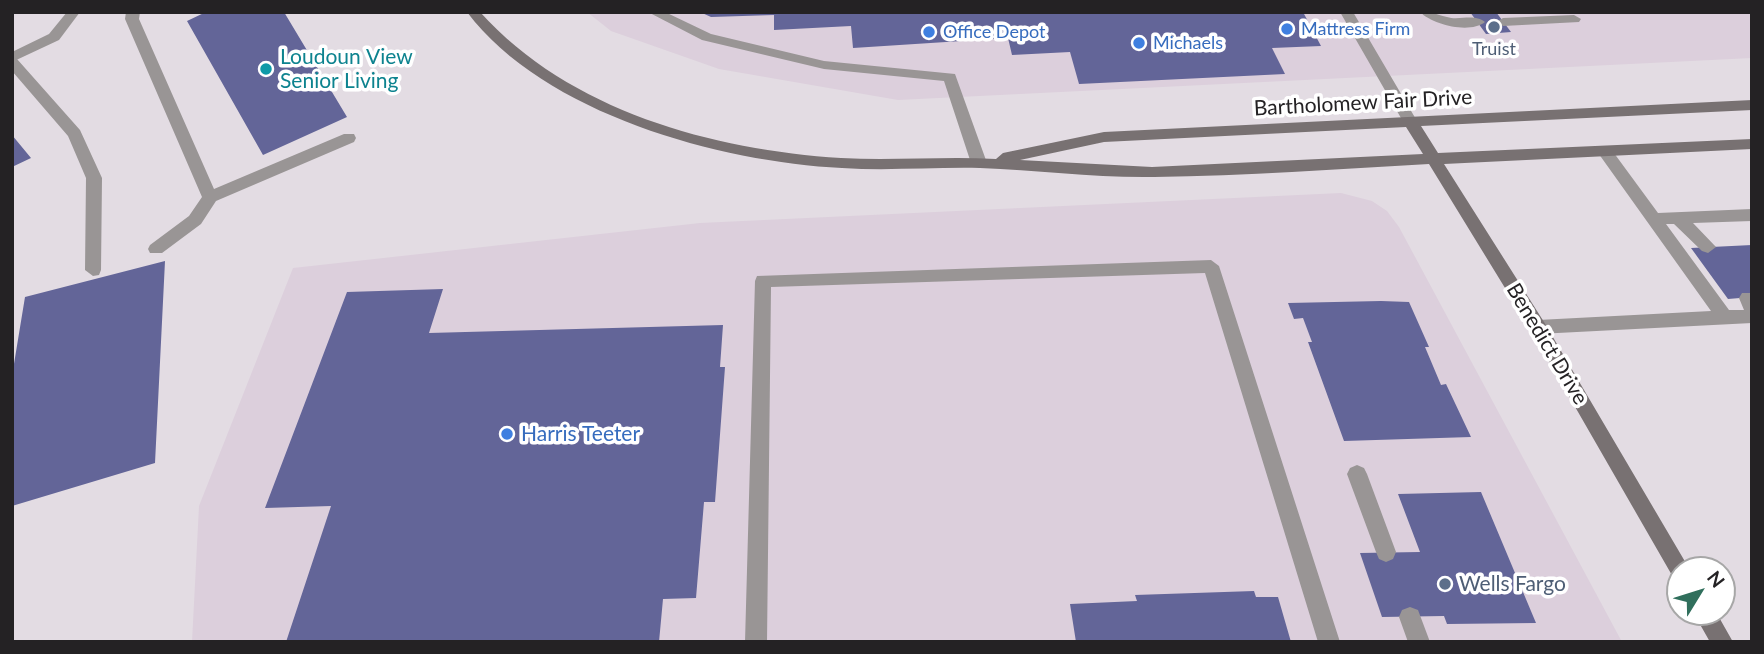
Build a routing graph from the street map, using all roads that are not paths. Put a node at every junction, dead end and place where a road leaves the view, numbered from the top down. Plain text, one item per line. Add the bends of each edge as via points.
1 (74, 12) edge
2 (133, 12) edge
3 (473, 12) edge
4 (654, 12) edge
5 (1346, 12) edge
6 (1426, 12) edge
7 (1574, 19) dead end
8 (1478, 22) dead end
9 (1503, 22) dead end
10 (12, 60) edge
11 (1752, 105) edge
12 (1410, 121) junction
13 (349, 138) dead end
14 (1752, 144) edge
15 (1605, 153) junction
16 (1433, 160) junction
17 (979, 163) junction
18 (210, 197) junction
19 (1752, 215) edge
20 (1678, 218) junction
21 (1653, 219) junction
22 (1708, 247) dead end
23 (156, 249) dead end
24 (93, 270) dead end
25 (1752, 317) edge
26 (1725, 318) junction
27 (1538, 327) junction
28 (1357, 474) dead end
29 (1386, 552) dead end
30 (1672, 556) edge
31 (1410, 617) dead end
32 (1712, 626) edge
33 (756, 642) edge
34 (1329, 642) edge
35 (1419, 642) edge
36 (1722, 642) edge

1 - 10 street via 54,37
2 - 18 street via 132,19
3 - 17 street, Bartholomew Fair Drive via 530,66 612,112 656,127 791,158 843,163
4 - 17 street via 707,37 824,65 950,77
5 - 12 street
6 - 8 street via 1445,22
7 - 9 street
10 - 24 street via 75,134 94,178
11 - 12 street, Bartholomew Fair Drive
12 - 16 street, Benedict Drive
12 - 17 street, Bartholomew Fair Drive via 1104,136
13 - 18 street
14 - 15 street, Bartholomew Fair Drive
15 - 16 street, Bartholomew Fair Drive
15 - 21 street
16 - 17 street, Bartholomew Fair Drive via 1152,172
16 - 27 street, Benedict Drive
18 - 23 street via 195,220
19 - 20 street
20 - 21 street
20 - 22 street
21 - 26 street
25 - 26 street
26 - 27 street
27 - 30 street, Benedict Drive
28 - 29 street
31 - 35 street
32 - 36 street
33 - 34 street via 763,281 1211,266

